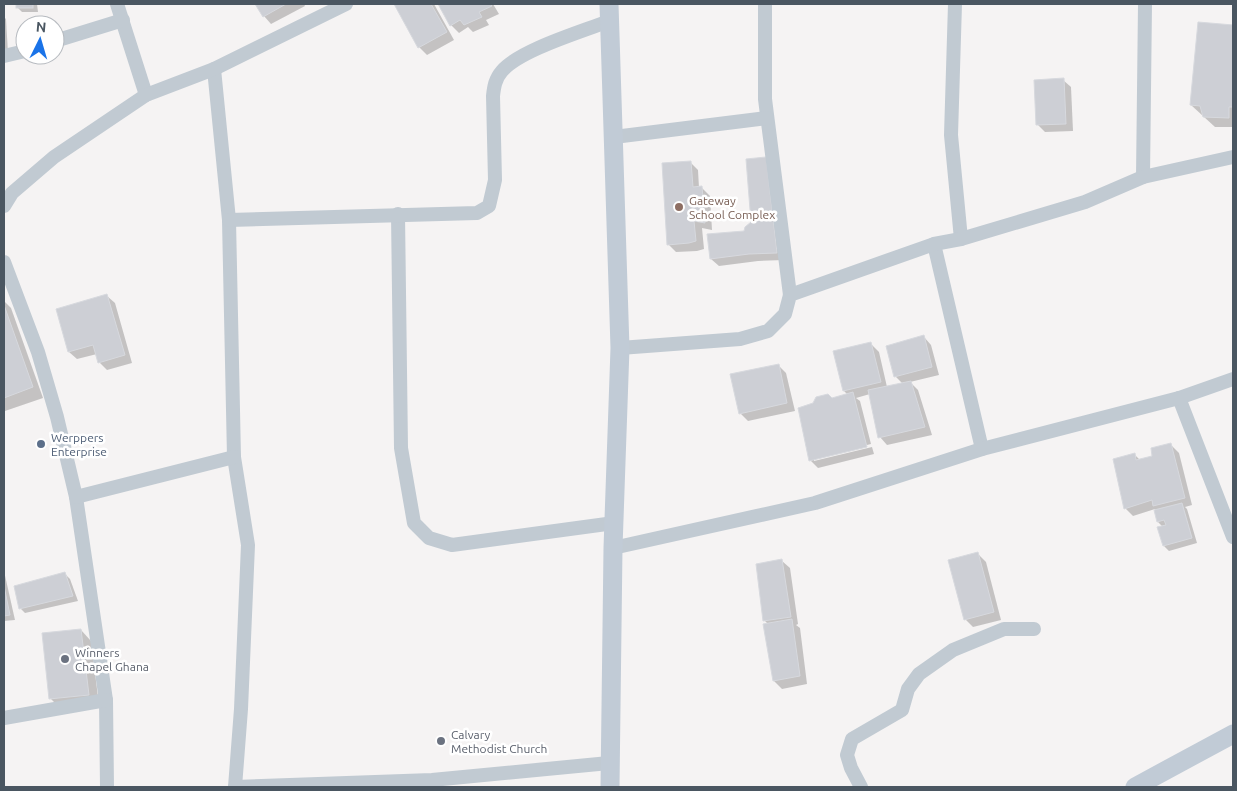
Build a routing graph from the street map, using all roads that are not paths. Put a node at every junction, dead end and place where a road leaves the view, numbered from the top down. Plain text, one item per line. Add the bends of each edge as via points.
1 (118, 4) edge
2 (346, 4) edge
3 (765, 4) edge
4 (955, 4) edge
5 (1145, 4) edge
6 (609, 12) edge
7 (123, 20) junction
8 (65, 38) edge
9 (214, 69) junction
10 (146, 95) junction
11 (768, 118) junction
12 (614, 138) junction
13 (1233, 157) edge
14 (1143, 177) junction
15 (4, 206) edge
16 (398, 214) junction
17 (229, 220) junction
18 (961, 239) junction
19 (934, 244) junction
20 (4, 262) edge
21 (790, 295) junction
22 (620, 348) junction
23 (1233, 379) edge
24 (1179, 398) junction
25 (982, 449) junction
26 (234, 457) junction
27 (76, 497) junction
28 (614, 523) junction
29 (1233, 537) edge
30 (613, 548) junction
31 (1034, 629) dead end
32 (106, 700) junction
33 (4, 718) edge
34 (1233, 734) edge
35 (610, 763) junction
36 (107, 787) edge
37 (235, 787) edge
38 (610, 787) edge
39 (861, 787) edge
40 (1135, 787) edge

1 - 7 street
2 - 9 street
3 - 11 street
4 - 18 street via 951,135
5 - 14 street
6 - 12 street
6 - 16 street via 520,56 502,71 495,83 493,96 495,180 490,206 477,213
7 - 8 street
7 - 10 street
9 - 10 street
9 - 17 street
10 - 15 street via 54,157 12,193
11 - 12 street
11 - 21 street
12 - 22 street
13 - 14 street
14 - 18 street via 1085,202
16 - 17 street
16 - 28 street via 401,448 414,523 430,538 452,545
17 - 26 street
18 - 19 street
19 - 21 street
19 - 25 street
20 - 27 street via 38,352
21 - 22 street via 785,314 768,331 740,339
22 - 28 street
23 - 24 street
24 - 25 street
24 - 29 street
25 - 30 street via 815,503
26 - 27 street
26 - 37 street via 248,545
27 - 32 street
28 - 30 street
30 - 35 street
31 - 39 street via 1004,629 953,650 919,674 908,689 902,710 852,739 847,755
32 - 33 street
32 - 36 street
34 - 40 street
35 - 37 street via 432,780
35 - 38 street

